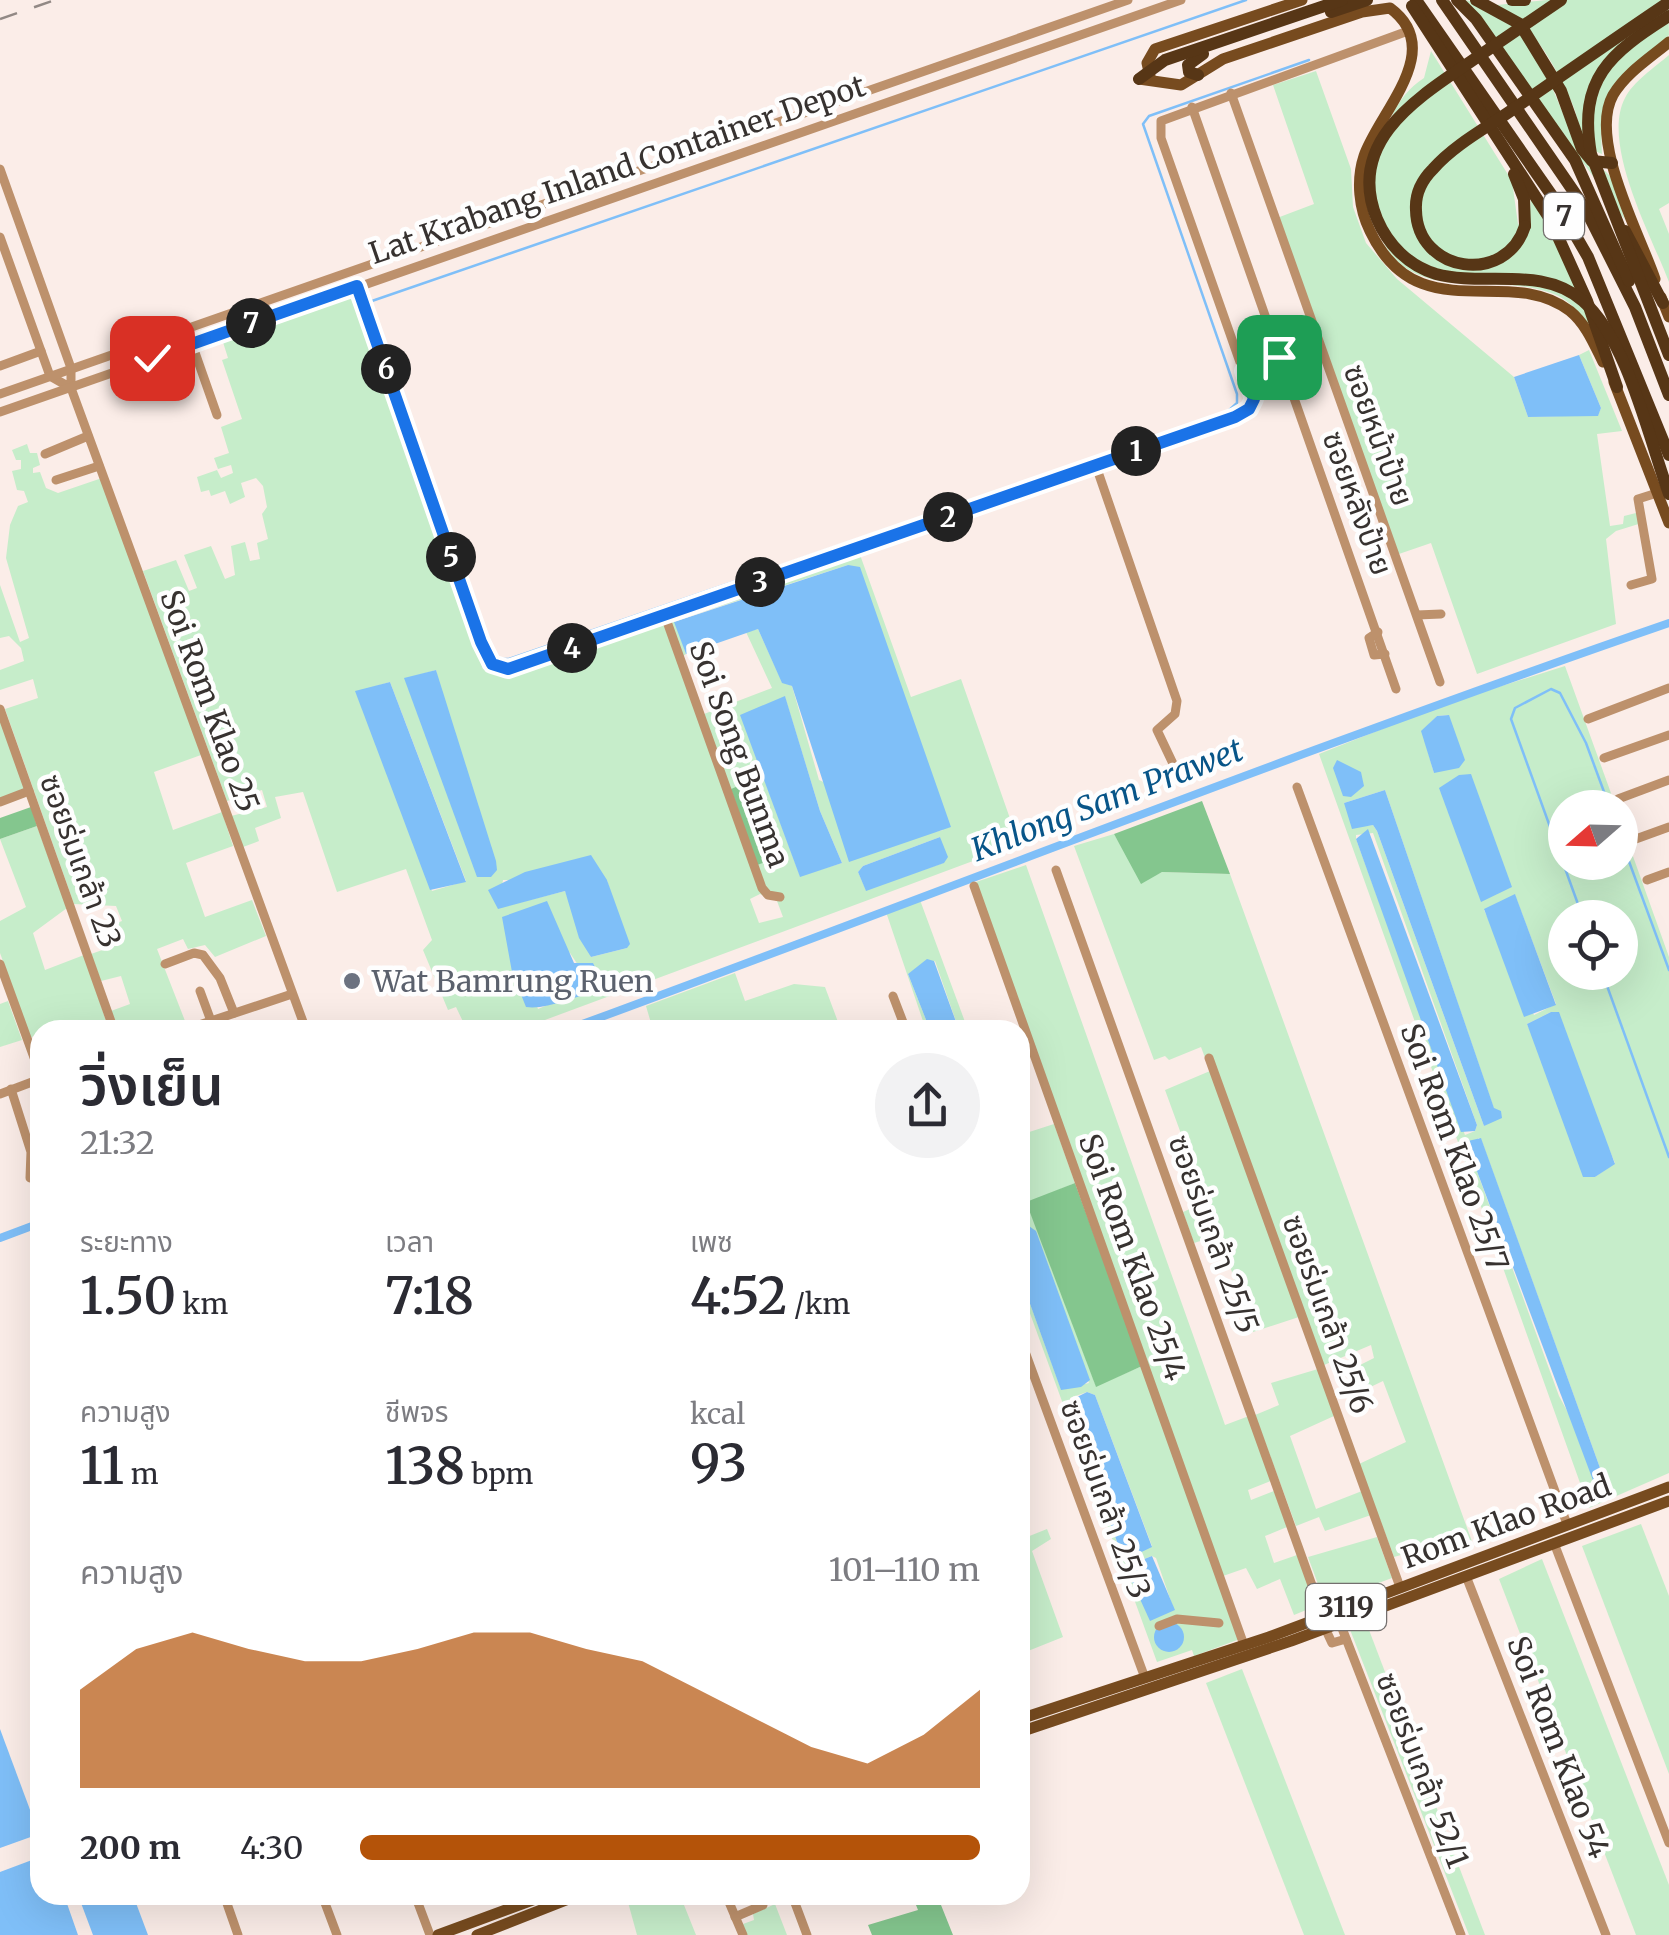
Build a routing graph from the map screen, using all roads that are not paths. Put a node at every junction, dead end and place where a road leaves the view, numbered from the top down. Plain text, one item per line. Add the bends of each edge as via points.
1 (1130, 0) edge
2 (1182, 0) edge
3 (1302, 0) edge
4 (1342, 0) edge
5 (1408, 0) edge
6 (1416, 0) edge
7 (1442, 0) edge
8 (1456, 0) edge
9 (1476, 0) edge
10 (1512, 0) edge
11 (1525, 0) edge
12 (1561, 0) edge
13 (1669, 2) edge
14 (1376, 3) edge
15 (1138, 15) junction
16 (1669, 16) edge
17 (1408, 31) junction
18 (1669, 42) edge
19 (989, 48) junction
20 (1445, 62) junction
21 (996, 64) junction
22 (1143, 74) junction
23 (1198, 75) junction
24 (1230, 93) junction
25 (1192, 107) junction
26 (1575, 160) junction
27 (1612, 163) junction
28 (0, 169) edge
29 (0, 236) edge
30 (357, 286) junction
31 (283, 296) junction
32 (1663, 302) junction
33 (1635, 307) junction
34 (288, 310) junction
35 (1669, 318) edge
36 (192, 344) junction
37 (41, 350) junction
38 (1669, 355) edge
39 (1279, 357) junction
40 (0, 366) edge
41 (72, 368) junction
42 (1244, 371) junction
43 (50, 376) junction
44 (70, 388) junction
45 (1617, 388) junction
46 (0, 394) edge
47 (1669, 396) edge
48 (0, 412) edge
49 (217, 415) dead end
50 (88, 436) junction
51 (45, 454) dead end
52 (1669, 454) edge
53 (99, 466) junction
54 (1096, 466) junction
55 (56, 480) dead end
56 (1663, 493) edge
57 (1669, 524) edge
58 (1631, 585) dead end
59 (1441, 614) dead end
60 (1417, 615) junction
61 (664, 616) junction
62 (1440, 682) dead end
63 (1669, 688) edge
64 (1396, 690) dead end
65 (0, 710) edge
66 (1588, 719) dead end
67 (1669, 735) edge
68 (1604, 758) dead end
69 (1176, 770) dead end
70 (1669, 780) edge
71 (1297, 787) dead end
72 (29, 791) junction
73 (1638, 792) edge
74 (0, 802) edge
75 (1669, 827) edge
76 (1638, 838) edge
77 (1056, 870) dead end
78 (1669, 872) edge
79 (1647, 880) dead end
80 (974, 886) dead end
81 (780, 898) dead end
82 (0, 964) edge
83 (164, 964) dead end
84 (200, 992) dead end
85 (289, 994) junction
86 (893, 996) dead end
87 (234, 1013) junction
88 (110, 1020) edge
89 (211, 1020) edge
90 (214, 1020) edge
91 (301, 1020) edge
92 (902, 1020) edge
93 (1022, 1020) edge
94 (1030, 1043) edge
95 (30, 1048) edge
96 (1209, 1058) dead end
97 (30, 1081) edge
98 (11, 1090) junction
99 (0, 1094) edge
100 (30, 1149) edge
101 (1030, 1365) edge
102 (1669, 1487) edge
103 (1669, 1501) edge
104 (1567, 1524) junction
105 (1554, 1543) junction
106 (1466, 1576) junction
107 (1400, 1587) junction
108 (1324, 1622) junction
109 (1219, 1623) dead end
110 (1340, 1623) junction
111 (1159, 1626) dead end
112 (1346, 1639) junction
113 (1244, 1645) junction
114 (1145, 1678) junction
115 (1030, 1716) edge
116 (1030, 1728) edge
117 (1669, 1843) edge
118 (228, 1905) edge
119 (326, 1905) edge
120 (419, 1905) edge
121 (519, 1905) edge
122 (554, 1905) edge
123 (732, 1905) edge
124 (796, 1905) edge
125 (763, 1906) dead end
126 (735, 1918) junction
127 (238, 1935) edge
128 (337, 1935) edge
129 (430, 1935) edge
130 (438, 1935) edge
131 (478, 1935) edge
132 (742, 1935) edge
133 (807, 1935) edge
134 (1460, 1935) edge
135 (1606, 1935) edge

1 - 15 street
1 - 19 street, Lat Krabang Inland Container Depot
2 - 15 street, Lat Krabang Inland Container Depot
3 - 22 main road via 1155,49
4 - 22 highway via 1165,60
5 - 20 highway
6 - 52 highway, 7 via 1588,257
7 - 33 highway, 7 via 1585,208
8 - 26 highway
9 - 27 highway via 1520,24 1561,91 1582,149 1592,161
10 - 11 highway
12 - 56 highway, bridge via 1394,119 1374,155 1371,197 1393,246 1423,268 1458,278 1546,283 1586,304 1611,338
13 - 20 highway, bridge via 1453,151 1420,188 1419,229 1436,253 1476,266 1499,259 1520,240 1527,210 1520,184
14 - 17 main road via 1390,8
14 - 23 main road
14 - 23 highway via 1202,55 1188,65
15 - 21 street, Lat Krabang Inland Container Depot
16 - 38 highway, bridge via 1600,72 1588,96 1586,128
17 - 24 street
17 - 45 main road via 1406,81 1362,163 1362,209 1375,240 1398,268 1426,285 1532,295 1563,307 1591,336
18 - 27 main road via 1614,93 1606,134
19 - 21 street
19 - 31 street, Lat Krabang Inland Container Depot
20 - 45 highway via 1550,218
21 - 30 street, Lat Krabang Inland Container Depot
22 - 23 main road via 1181,85
24 - 25 street
24 - 60 street, ซอยหน้าป้าย
25 - 39 street, ซอยหลังป้าย
25 - 42 street via 1164,119 1160,133
26 - 32 highway via 1605,196
26 - 33 highway via 1624,262
27 - 32 main road
28 - 41 street
29 - 37 street
30 - 34 street, Lat Krabang Inland Container Depot
30 - 61 street via 488,660 508,669
31 - 34 street
31 - 41 street, Lat Krabang Inland Container Depot
32 - 35 main road
33 - 47 highway, 7
34 - 36 street, Lat Krabang Inland Container Depot
36 - 44 street, Lat Krabang Inland Container Depot
36 - 49 street
37 - 40 street
37 - 43 street
39 - 42 street
39 - 64 street, ซอยหลังป้าย
41 - 43 street, Lat Krabang Inland Container Depot
41 - 44 street
42 - 54 street via 1254,399 1249,409
43 - 44 street
43 - 46 street, Lat Krabang Inland Container Depot
44 - 48 street, Lat Krabang Inland Container Depot
44 - 50 street, Soi Rom Klao 25
45 - 56 main road
50 - 51 street
50 - 53 street, Soi Rom Klao 25
53 - 55 street
53 - 85 street, Soi Rom Klao 25
54 - 61 street
54 - 69 street via 1176,701 1174,714 1157,730
56 - 57 main road
56 - 58 street via 1638,499 1652,579
59 - 60 street
60 - 62 street, ซอยหน้าป้าย
61 - 81 street, Soi Song Bunma via 762,888
63 - 66 street
65 - 72 street, ซอยร่มเกล้า 23
67 - 68 street
70 - 73 street
71 - 104 street, Soi Rom Klao 25/7
72 - 74 street
72 - 88 street, ซอยร่มเกล้า 23
75 - 76 street
77 - 108 street, ซอยร่มเกล้า 25/5
78 - 79 street
80 - 93 street, Soi Rom Klao 25/4
82 - 95 street
83 - 87 street via 203,955
84 - 89 street
85 - 87 street
85 - 91 street, Soi Rom Klao 25
86 - 92 street
87 - 90 street
94 - 113 street, Soi Rom Klao 25/4
96 - 107 street, ซอยร่มเกล้า 25/6
97 - 98 street
98 - 99 street
98 - 100 street
101 - 114 street, ซอยร่มเกล้า 25/3
102 - 104 main road, Rom Klao Road / 3119
103 - 105 main road, Rom Klao Road / 3119
104 - 107 main road, Rom Klao Road / 3119
105 - 106 main road, Rom Klao Road / 3119
105 - 117 street
106 - 110 main road, Rom Klao Road / 3119
106 - 135 street, Soi Rom Klao 54
107 - 108 main road, Rom Klao Road / 3119
108 - 110 main road, Rom Klao Road / 3119
108 - 112 street via 1332,1643
108 - 113 main road, Rom Klao Road / 3119
108 - 116 main road, Rom Klao Road / 3119
109 - 111 street via 1177,1619
110 - 112 street, ซอยร่มเกล้า 52/1
112 - 134 street, ซอยร่มเกล้า 52/1
113 - 114 main road, Rom Klao Road / 3119
114 - 115 main road, Rom Klao Road / 3119
118 - 127 street
119 - 128 street
120 - 129 street
121 - 130 main road
122 - 131 main road
123 - 126 street
124 - 133 street
125 - 126 street
126 - 132 street

